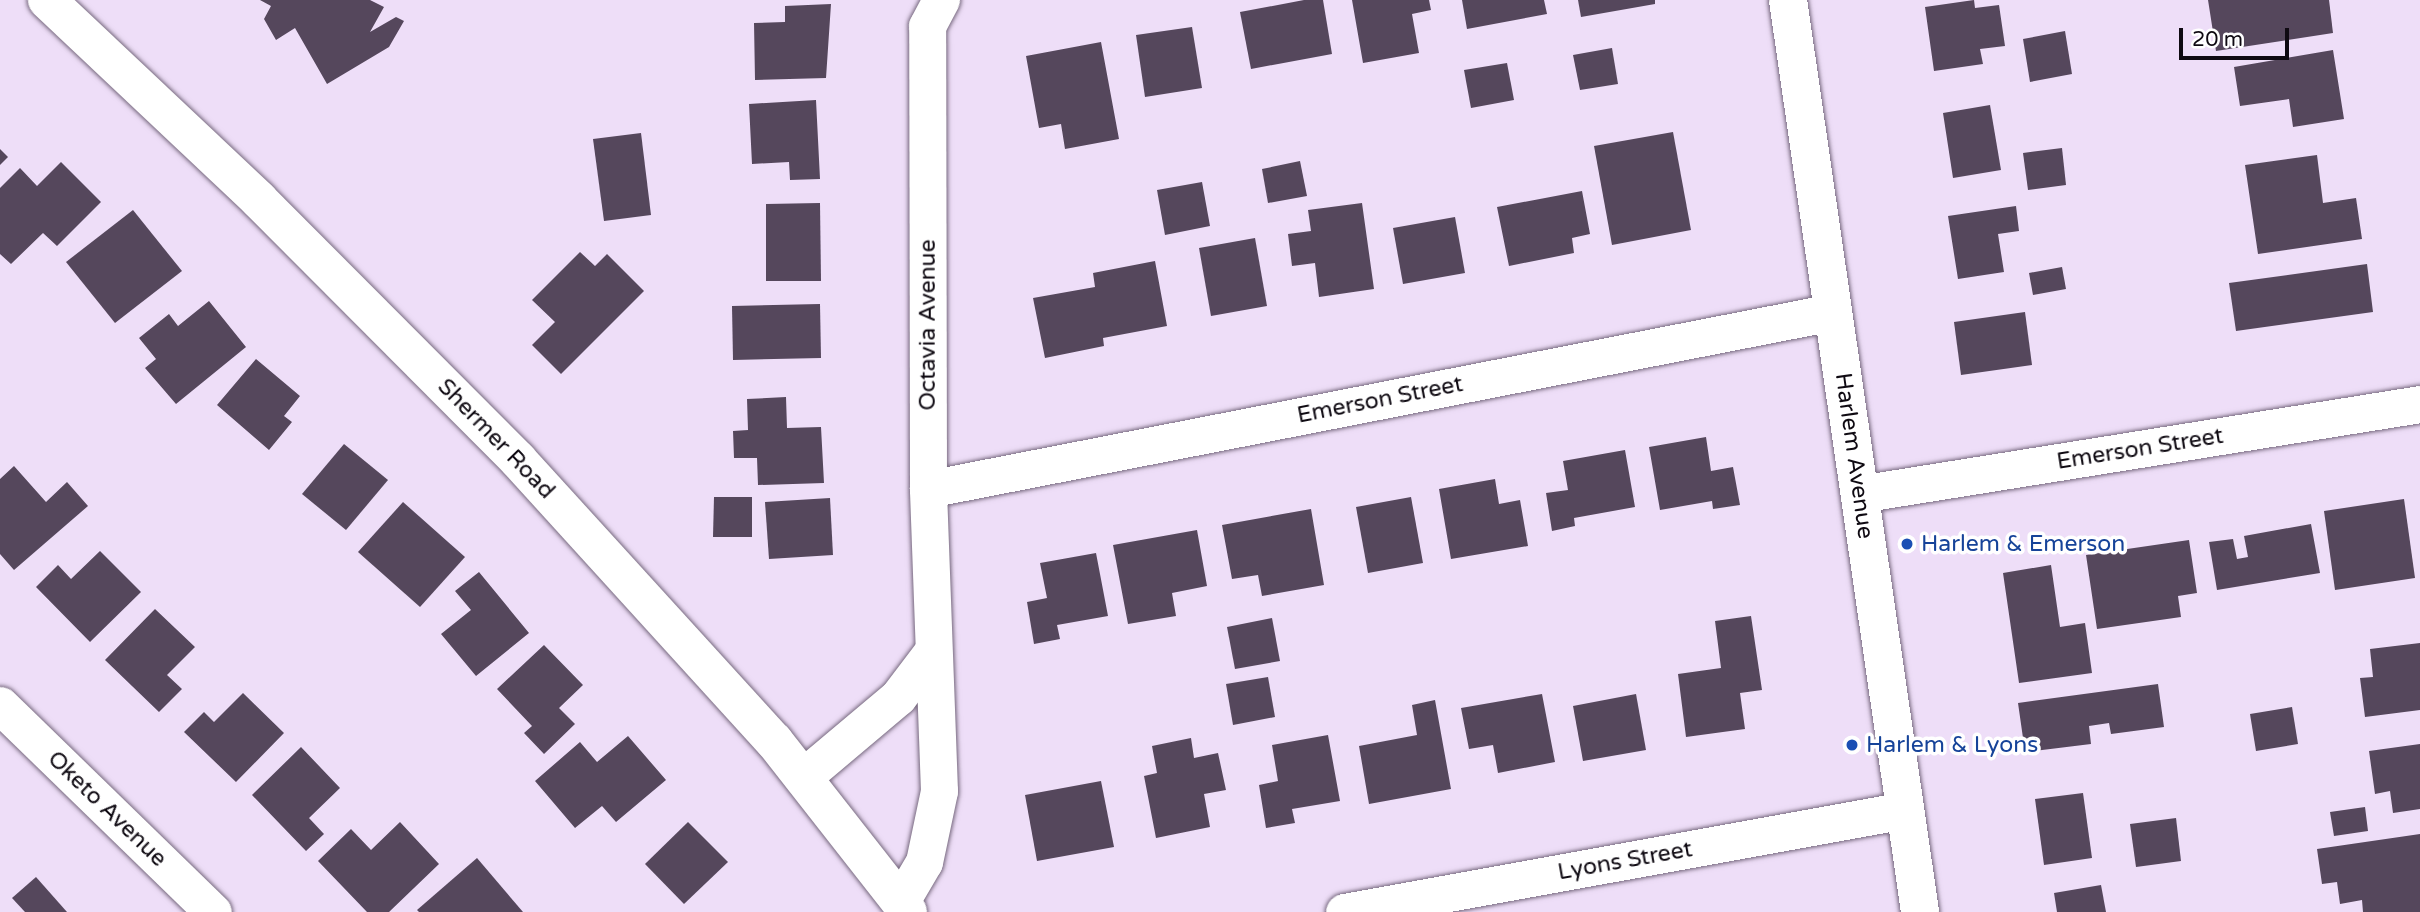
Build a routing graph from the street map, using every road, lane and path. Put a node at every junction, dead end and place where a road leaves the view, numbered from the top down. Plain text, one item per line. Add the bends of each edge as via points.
1 (47, 0) edge
2 (941, 0) edge
3 (1788, 0) edge
4 (1833, 312) junction
5 (2420, 404) edge
6 (928, 489) junction
7 (1859, 494) junction
8 (932, 652) junction
9 (0, 705) edge
10 (803, 777) junction
11 (1905, 810) junction
12 (904, 906) edge
13 (213, 912) edge
14 (1345, 912) edge
15 (1920, 912) edge

1 - 10 main road, Shermer Road via 260,200 519,460
2 - 6 street, Octavia Avenue via 928,26
3 - 4 main road, Harlem Avenue
4 - 6 street, Emerson Street
4 - 7 main road, Harlem Avenue
5 - 7 street, Emerson Street
6 - 8 street, Octavia Avenue
7 - 11 main road, Harlem Avenue
8 - 10 street via 898,697
8 - 12 street, Octavia Avenue via 939,791 924,862
9 - 13 street, Oketo Avenue
10 - 12 main road, Shermer Road
11 - 14 street, Lyons Street
11 - 15 main road, Harlem Avenue

